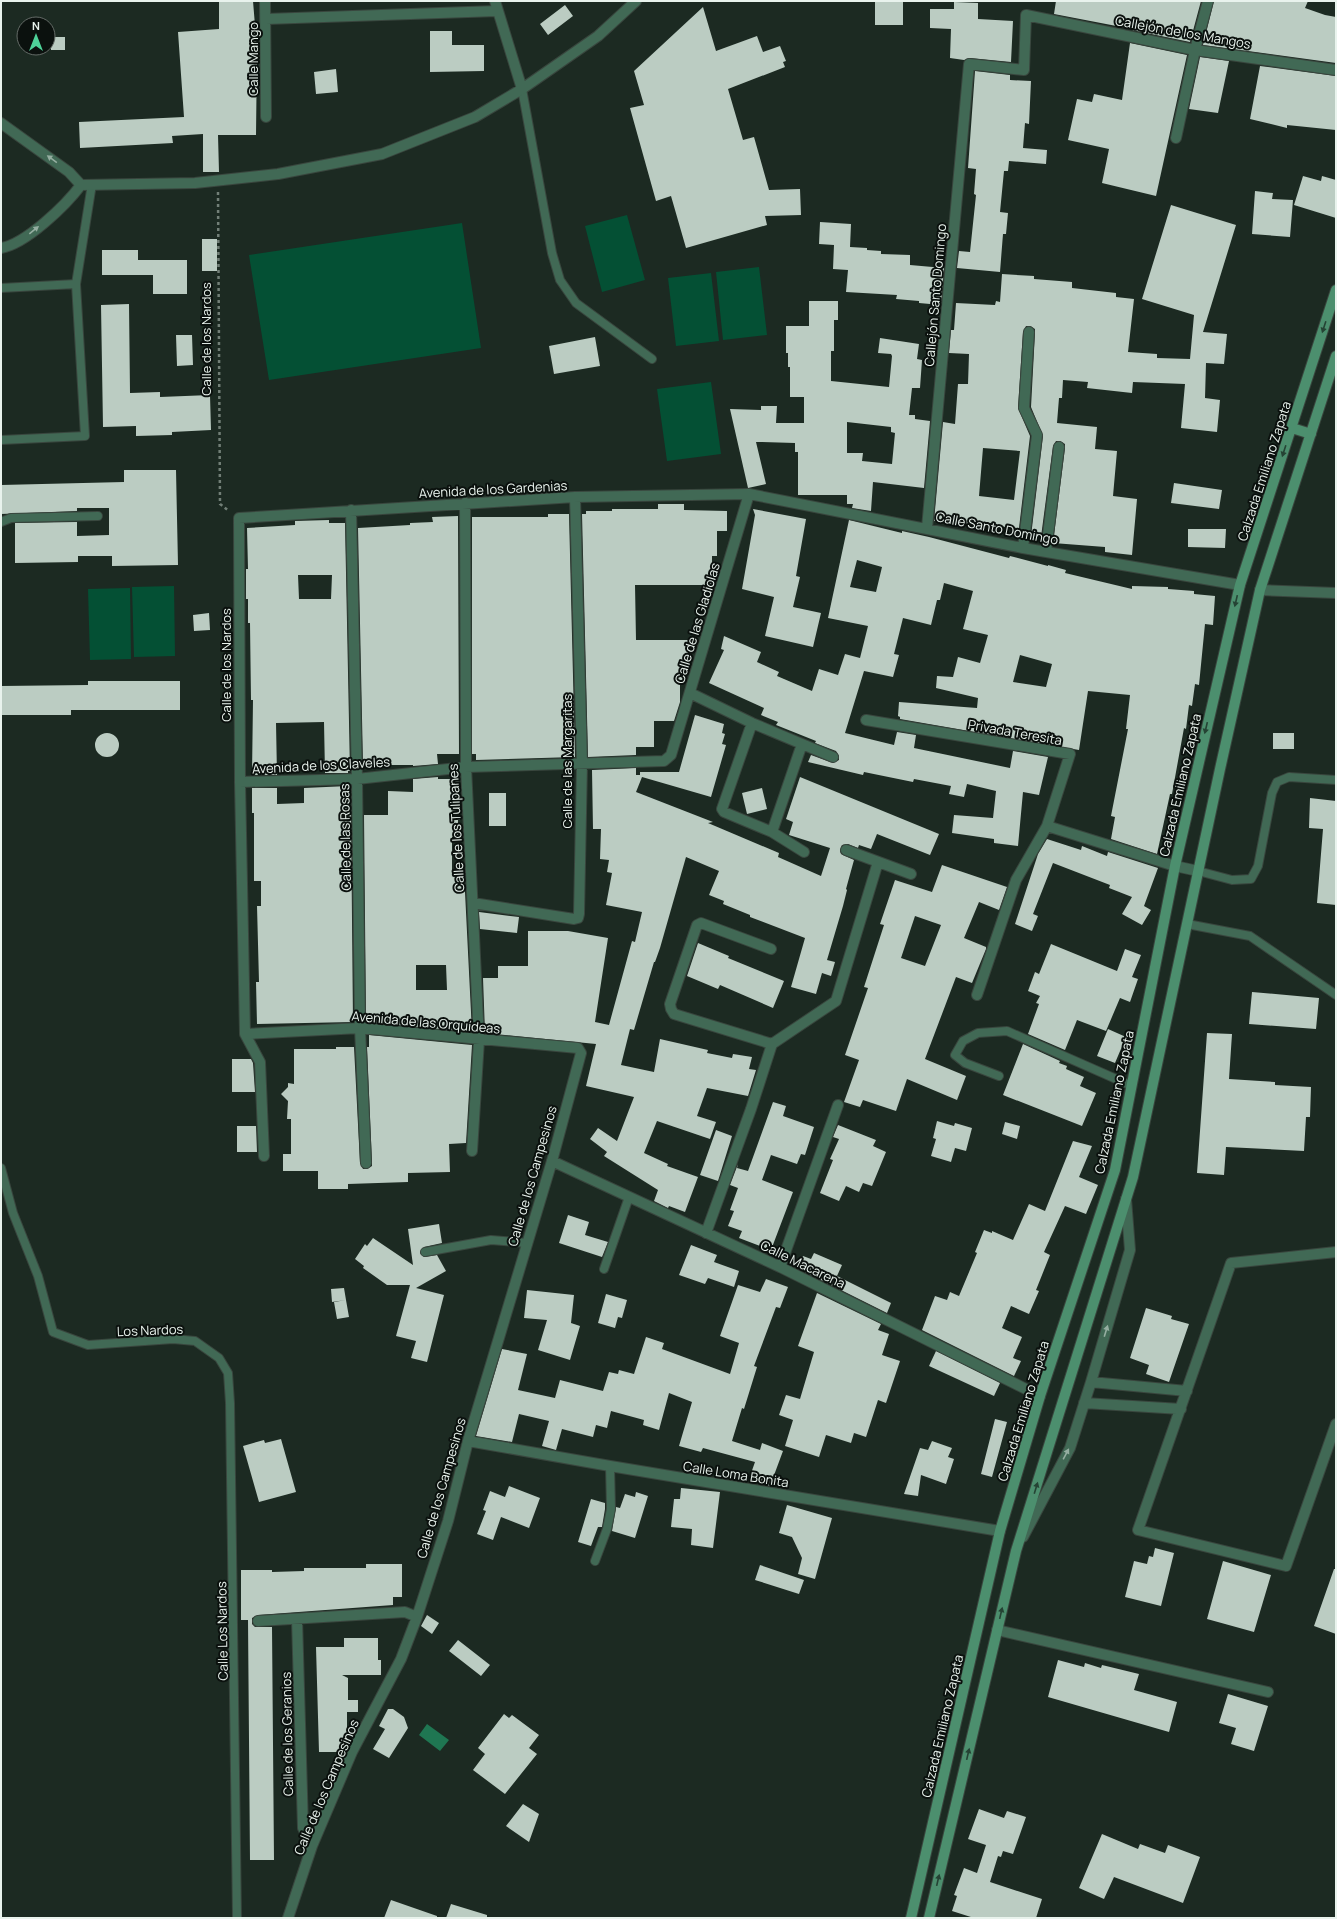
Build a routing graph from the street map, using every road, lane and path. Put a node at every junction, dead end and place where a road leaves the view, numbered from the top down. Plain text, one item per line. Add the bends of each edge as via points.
1 (265, 1) edge
2 (636, 1) edge
3 (1208, 1) edge
4 (496, 6) edge
5 (266, 19) junction
6 (1195, 50) junction
7 (969, 64) joint
8 (1336, 70) edge
9 (522, 89) junction
10 (266, 117) dead end
11 (1, 123) edge
12 (1176, 138) dead end
13 (218, 180) junction
14 (92, 184) junction
15 (81, 185) junction
16 (1, 248) edge
17 (76, 284) junction
18 (1, 288) edge
19 (1336, 290) edge
20 (1028, 332) dead end
21 (1336, 356) edge
22 (652, 360) dead end
23 (1292, 428) junction
24 (1311, 434) junction
25 (1, 440) edge
26 (1059, 447) dead end
27 (749, 494) junction
28 (575, 497) junction
29 (465, 503) junction
30 (351, 510) junction
31 (98, 516) dead end
32 (239, 518) junction
33 (1, 522) edge
34 (927, 528) junction
35 (1023, 548) junction
36 (1046, 551) junction
37 (1240, 585) junction
38 (1260, 590) junction
39 (1336, 593) edge
40 (690, 693) junction
41 (866, 720) dead end
42 (752, 723) junction
43 (802, 744) junction
44 (833, 757) dead end
45 (668, 759) joint
46 (582, 763) junction
47 (466, 767) junction
48 (357, 779) junction
49 (1336, 780) edge
50 (240, 782) junction
51 (1047, 826) junction
52 (772, 832) junction
53 (846, 850) dead end
54 (804, 852) dead end
55 (878, 862) junction
56 (1175, 866) junction
57 (1198, 871) junction
58 (911, 874) dead end
59 (473, 903) junction
60 (1187, 924) junction
61 (771, 949) dead end
62 (977, 995) dead end
63 (1336, 995) edge
64 (360, 1028) junction
65 (245, 1034) junction
66 (479, 1040) junction
67 (772, 1044) junction
68 (580, 1050) joint
69 (999, 1076) dead end
70 (1132, 1086) junction
71 (838, 1105) dead end
72 (472, 1151) dead end
73 (264, 1156) dead end
74 (552, 1161) junction
75 (366, 1163) dead end
76 (1, 1168) edge
77 (629, 1197) junction
78 (1126, 1199) junction
79 (706, 1233) junction
80 (526, 1243) junction
81 (425, 1252) dead end
82 (1336, 1252) edge
83 (780, 1267) junction
84 (604, 1269) dead end
85 (209, 1350) joint
86 (1091, 1382) junction
87 (1187, 1391) junction
88 (1040, 1396) junction
89 (1084, 1402) junction
90 (1181, 1409) junction
91 (1336, 1424) edge
92 (468, 1441) junction
93 (610, 1466) junction
94 (1000, 1531) junction
95 (1016, 1551) junction
96 (595, 1561) dead end
97 (417, 1617) junction
98 (297, 1618) junction
99 (258, 1621) dead end
100 (997, 1630) junction
101 (1268, 1692) dead end
102 (312, 1846) junction
103 (237, 1918) edge
104 (288, 1918) edge
105 (911, 1918) edge
106 (929, 1918) edge

1 - 5 street, Calle Mango
2 - 9 street via 598,36
3 - 6 street
4 - 5 street
4 - 9 street
5 - 10 street, Calle Mango
6 - 7 street, Callejón de los Mangos via 1026,16 1024,70
6 - 8 street, Callejón de los Mangos
6 - 12 street
7 - 34 street, Callejón Santo Domingo
9 - 13 street via 475,117 382,154 278,174
9 - 22 lane via 552,253 560,280 576,303
15 -> 11 street via 69,172
13 - 14 street via 195,183
13 - 32 path, Calle de los Nardos via 220,504
14 - 15 street
14 - 17 lane
16 -> 15 street via 12,246 34,231 71,198
17 - 18 lane
17 - 25 lane via 85,436
19 -> 23 main road, Calzada Emiliano Zapata
20 - 35 street via 1024,408 1037,435
21 - 24 main road
23 - 24 main road
23 -> 37 main road, Calzada Emiliano Zapata
24 - 38 main road
26 - 36 street
27 - 28 street, Avenida de los Gardenias
27 - 34 street, Calle Santo Domingo
27 - 40 street, Calle de las Gladiolas
28 - 29 street, Avenida de los Gardenias
28 - 46 street, Calle de las Margaritas
29 - 30 street, Avenida de los Gardenias
29 - 47 street, Calle de los Tulipanes
30 - 32 street, Avenida de los Gardenias
30 - 48 street, Calle de las Rosas
31 - 33 lane via 11,518
32 - 50 street, Calle de los Nardos
34 - 35 street, Calle Santo Domingo
35 - 36 street, Calle Santo Domingo
36 - 37 street, Calle Santo Domingo
37 -> 56 main road, Calzada Emiliano Zapata
38 - 39 street
38 - 57 main road
40 - 42 street
40 - 45 street, Calle de las Gladiolas
41 - 51 street, Privada Teresita via 1070,754
42 - 43 street
42 - 52 street via 722,808 724,812
43 - 44 street
43 - 52 street
45 - 46 street, Avenida de los Claveles
46 - 47 street, Avenida de los Claveles
46 - 59 street, Calle de las Margaritas via 578,918
47 - 48 street, Avenida de los Claveles
47 - 59 street, Calle de los Tulipanes
48 - 50 street, Avenida de los Claveles
48 - 64 street, Calle de las Rosas
49 - 57 lane via 1289,777 1277,782 1272,793 1258,866 1251,879 1232,880
50 - 65 street, Calle de los Nardos
51 - 56 street
51 - 62 street via 1016,880
52 - 54 street
53 - 55 street
55 - 58 street
55 - 67 street via 836,1001
56 - 57 street
56 - 70 main road, Calzada Emiliano Zapata
57 - 60 main road
59 - 66 street, Calle de los Tulipanes
60 - 63 lane via 1250,936
60 - 78 main road via 1133,1177
61 - 67 street via 701,923 697,925 670,1009 674,1014
64 - 65 street, Avenida de las Orquídeas
64 - 66 street, Avenida de las Orquídeas
64 - 75 street, Calle de las Rosas
65 - 73 street, Calle de los Nardos via 260,1062
66 - 68 street, Avenida de las Orquídeas
66 - 72 street, Calle de los Tulipanes
67 - 79 street
68 - 74 street, Calle de los Campesinos
69 - 70 lane via 965,1063 955,1055 963,1041 978,1033 1007,1031
70 - 88 main road, Calzada Emiliano Zapata via 1115,1170
71 - 83 street
74 - 77 street, Calle Macarena
74 - 80 street, Calle de los Campesinos
76 - 85 lane, Los Nardos via 13,1213 38,1276 53,1332 88,1345 173,1339 195,1342
77 - 79 street, Calle Macarena
77 - 84 lane
86 -> 78 street via 1130,1250
95 -> 78 main road
79 - 83 street, Calle Macarena
80 - 81 lane via 491,1240
80 - 92 street, Calle de los Campesinos
82 - 87 street via 1231,1263
83 - 88 street, Calle Macarena
85 - 103 lane, Calle Los Nardos via 219,1358 228,1372 230,1403
86 - 87 street
86 - 89 street
87 - 90 street
88 - 94 main road, Calzada Emiliano Zapata
89 - 90 street
95 -> 89 street via 1070,1448
90 - 91 street via 1138,1530 1286,1566
92 - 93 street, Calle Loma Bonita
92 - 97 street, Calle de los Campesinos via 448,1521
93 - 94 street, Calle Loma Bonita
93 - 96 lane via 611,1509 607,1529
94 - 105 main road, Calzada Emiliano Zapata
100 -> 95 main road
97 - 98 street via 405,1612
97 - 102 street, Calle de los Campesinos via 401,1659 352,1752
98 - 99 street
98 - 102 street, Calle de los Geranios via 303,1828
100 - 101 street
106 -> 100 main road
102 - 104 street, Calle de los Campesinos

